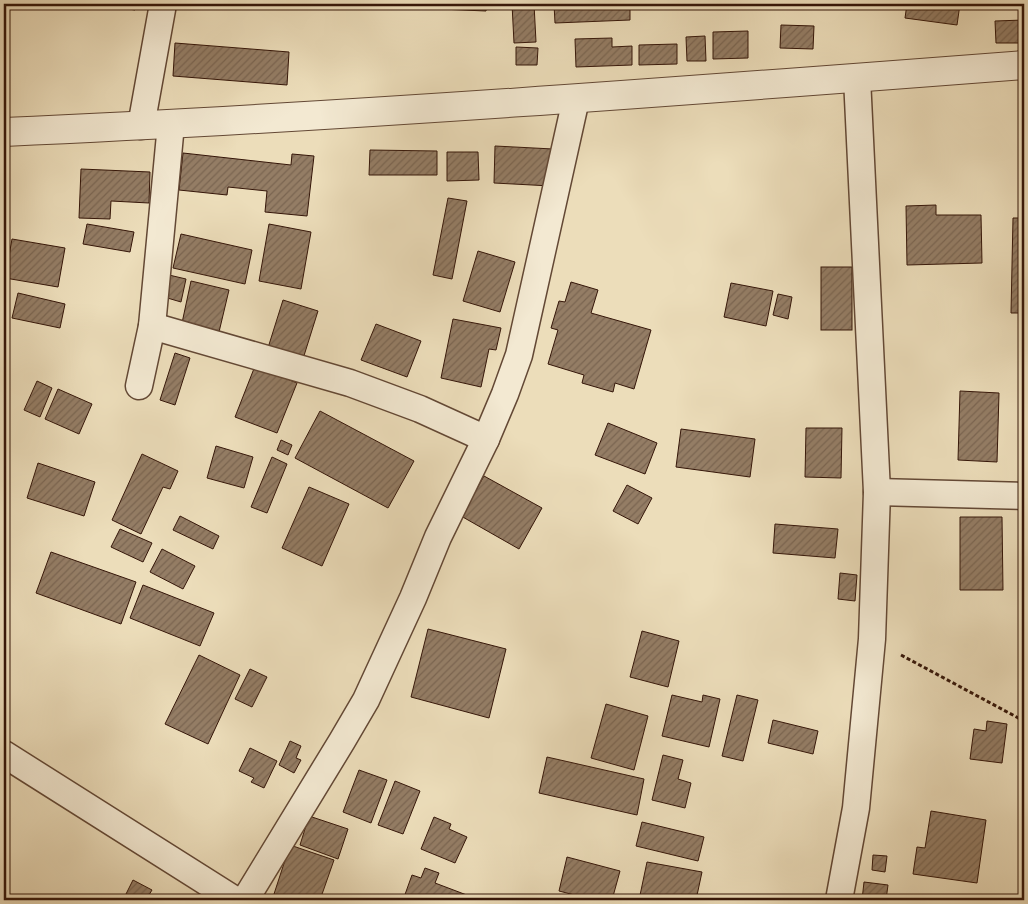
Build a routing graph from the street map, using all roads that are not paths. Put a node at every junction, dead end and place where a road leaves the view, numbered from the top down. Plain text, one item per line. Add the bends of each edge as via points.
1 (164, 4) edge
2 (1024, 65) edge
3 (857, 78) junction
4 (576, 99) junction
5 (171, 124) junction
6 (141, 126) junction
7 (4, 132) edge
8 (152, 326) junction
9 (139, 386) dead end
10 (486, 439) junction
11 (878, 492) junction
12 (1024, 496) edge
13 (4, 754) edge
14 (235, 900) edge
15 (245, 900) edge
16 (839, 900) edge

1 - 6 street
2 - 3 street
3 - 4 street
3 - 11 street
4 - 5 street
4 - 10 street via 519,355
5 - 6 street
5 - 8 street
6 - 7 street
8 - 9 street
8 - 10 street via 350,383 420,408
10 - 15 street via 438,537 366,700
11 - 12 street
11 - 16 street via 872,639 856,808
13 - 14 street

